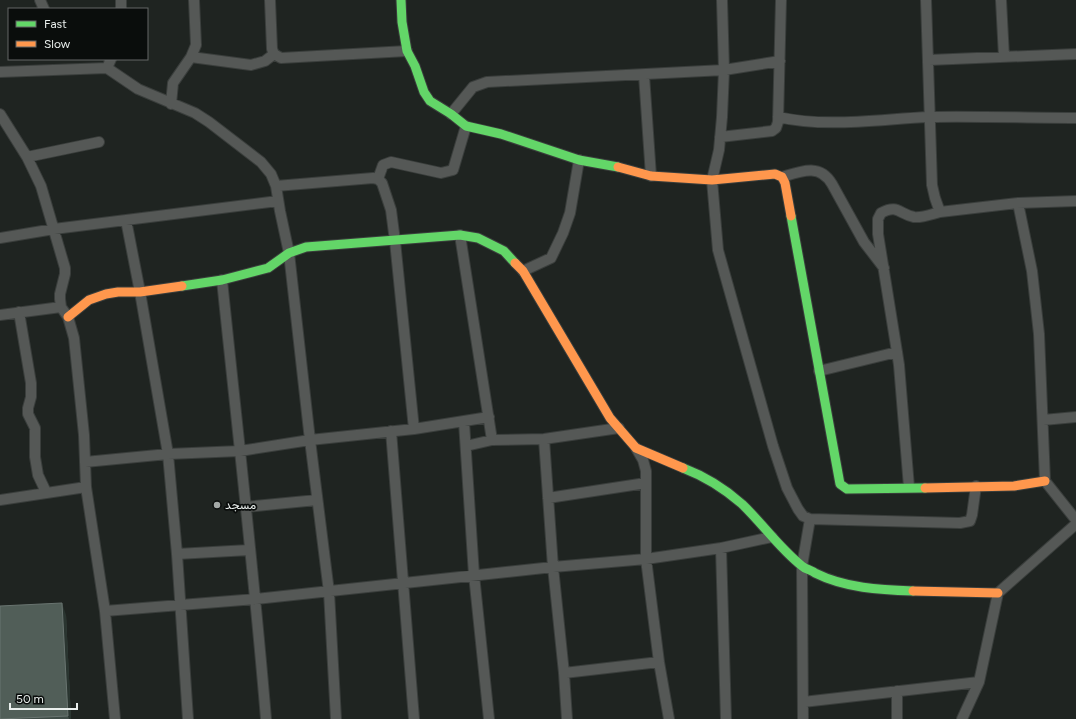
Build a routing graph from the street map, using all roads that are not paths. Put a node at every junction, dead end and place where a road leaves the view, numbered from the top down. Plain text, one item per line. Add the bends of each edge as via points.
1 (194, 0) edge
2 (270, 0) edge
3 (401, 0) edge
4 (722, 0) edge
5 (781, 0) edge
6 (926, 0) edge
7 (1001, 0) edge
8 (407, 51) junction
9 (274, 54) junction
10 (1076, 54) edge
11 (191, 57) junction
12 (1004, 57) junction
13 (928, 60) junction
14 (780, 62) junction
15 (109, 63) edge
16 (59, 64) edge
17 (724, 70) junction
18 (0, 72) edge
19 (644, 75) junction
20 (171, 104) junction
21 (0, 114) edge
22 (451, 114) junction
23 (778, 116) junction
24 (931, 117) junction
25 (1076, 118) edge
26 (466, 126) junction
27 (720, 137) junction
28 (99, 142) dead end
29 (27, 157) junction
30 (579, 160) junction
31 (651, 176) junction
32 (782, 178) junction
33 (378, 179) junction
34 (712, 180) junction
35 (276, 186) junction
36 (278, 201) junction
37 (1076, 201) edge
38 (1018, 203) junction
39 (940, 212) junction
40 (126, 220) junction
41 (54, 228) junction
42 (460, 235) junction
43 (0, 238) edge
44 (395, 241) junction
45 (289, 253) junction
46 (884, 268) junction
47 (523, 271) junction
48 (222, 280) junction
49 (140, 292) junction
50 (61, 307) junction
51 (19, 312) junction
52 (0, 315) edge
53 (68, 317) junction
54 (897, 352) junction
55 (819, 371) junction
56 (488, 417) junction
57 (1076, 417) edge
58 (1043, 420) junction
59 (464, 422) junction
60 (619, 428) junction
61 (414, 429) junction
62 (391, 431) junction
63 (544, 439) junction
64 (310, 440) junction
65 (492, 440) junction
66 (466, 446) junction
67 (636, 448) junction
68 (240, 451) junction
69 (168, 454) junction
70 (85, 462) junction
71 (1045, 481) junction
72 (646, 483) junction
73 (976, 486) junction
74 (86, 487) junction
75 (909, 488) junction
76 (46, 492) junction
77 (548, 498) junction
78 (0, 500) edge
79 (317, 500) junction
80 (245, 507) junction
81 (810, 519) junction
82 (1076, 520) edge
83 (1076, 524) edge
84 (772, 537) junction
85 (721, 548) junction
86 (249, 550) junction
87 (177, 554) junction
88 (646, 559) junction
89 (802, 566) junction
90 (553, 567) junction
91 (474, 575) junction
92 (402, 584) junction
93 (328, 592) junction
94 (998, 593) junction
95 (256, 599) junction
96 (180, 605) junction
97 (105, 611) junction
98 (659, 662) junction
99 (564, 673) junction
100 (979, 682) junction
101 (897, 691) junction
102 (803, 702) junction
103 (115, 719) edge
104 (188, 719) edge
105 (266, 719) edge
106 (336, 719) edge
107 (414, 719) edge
108 (489, 719) edge
109 (567, 719) edge
110 (669, 719) edge
111 (726, 719) edge
112 (803, 719) edge
113 (897, 719) edge
114 (962, 719) edge

1 - 11 street via 196,45
2 - 9 street
3 - 8 street
4 - 17 street
5 - 14 street
6 - 13 street
7 - 12 street
8 - 9 street via 281,58
8 - 22 street via 430,101
9 - 11 street via 265,61 251,65
10 - 12 street
11 - 20 street via 173,83
12 - 13 street
13 - 24 street
14 - 17 street
14 - 23 street
15 - 16 street
15 - 20 street via 138,89
16 - 18 street
17 - 19 street
17 - 27 street
19 - 22 street via 487,82 473,87
19 - 31 street
20 - 35 street via 195,113 260,162 271,174
21 - 29 street
22 - 26 street
23 - 24 street via 793,120 840,122
23 - 27 street via 776,128 772,131
24 - 25 street
24 - 39 street via 932,185
26 - 30 street via 501,134
26 - 33 street via 453,170 441,172 391,162 383,165
27 - 34 street
28 - 29 street
29 - 41 street via 41,186
30 - 31 street
30 - 47 street via 570,213 551,258
31 - 34 street
32 - 34 street via 775,174
32 - 46 street via 805,170 816,170 826,175 864,242
32 - 55 street via 785,183
33 - 35 street
33 - 44 street via 382,183 391,210
34 - 81 street via 718,250 773,446 787,488 803,516
35 - 36 street
36 - 40 street
36 - 45 street
37 - 38 street
38 - 39 street
38 - 58 street via 1032,271 1039,334
39 - 46 street via 916,217 899,210 889,209 881,213 878,219 878,234
40 - 41 street
40 - 49 street
41 - 43 street
41 - 50 street via 66,271 60,294
42 - 44 street
42 - 47 street via 478,238 504,251
42 - 56 street
44 - 45 street via 306,247
44 - 61 street
45 - 48 street via 268,268
45 - 64 street
46 - 54 street
47 - 60 street via 610,418
48 - 49 street
48 - 68 street
49 - 53 street via 118,292 96,297
49 - 69 street
50 - 51 street
50 - 53 street
51 - 52 street
51 - 76 street via 31,383 28,414 35,428 38,475
53 - 70 street via 74,338
54 - 55 street
54 - 75 street
55 - 75 street via 840,484 847,489
56 - 59 street
56 - 65 street
57 - 58 street
58 - 71 street
59 - 61 street
59 - 66 street
60 - 63 street
60 - 67 street
61 - 62 street
62 - 64 street
62 - 92 street
63 - 65 street
63 - 77 street
64 - 68 street
64 - 79 street
65 - 66 street
66 - 91 street
67 - 72 street via 643,460
67 - 84 street via 696,473 728,492
68 - 69 street
68 - 80 street
69 - 70 street
69 - 87 street
70 - 74 street
71 - 73 street via 1014,486
71 - 82 street
72 - 77 street
72 - 88 street
73 - 75 street
73 - 81 street via 970,521 960,523
74 - 76 street
74 - 97 street
76 - 78 street
77 - 90 street
79 - 80 street
79 - 93 street
80 - 86 street
81 - 89 street
83 - 94 street
84 - 85 street
84 - 89 street
85 - 88 street
85 - 111 street
86 - 87 street
86 - 95 street
87 - 96 street
88 - 90 street
88 - 98 street
89 - 94 street via 830,580 878,590
89 - 102 street
90 - 91 street
90 - 99 street
91 - 92 street
91 - 108 street
92 - 93 street
92 - 107 street
93 - 95 street
93 - 106 street
94 - 100 street
95 - 96 street
95 - 105 street
96 - 97 street
96 - 104 street
97 - 103 street
98 - 99 street
98 - 110 street
99 - 109 street
100 - 101 street
100 - 114 street
101 - 102 street
101 - 113 street
102 - 112 street

